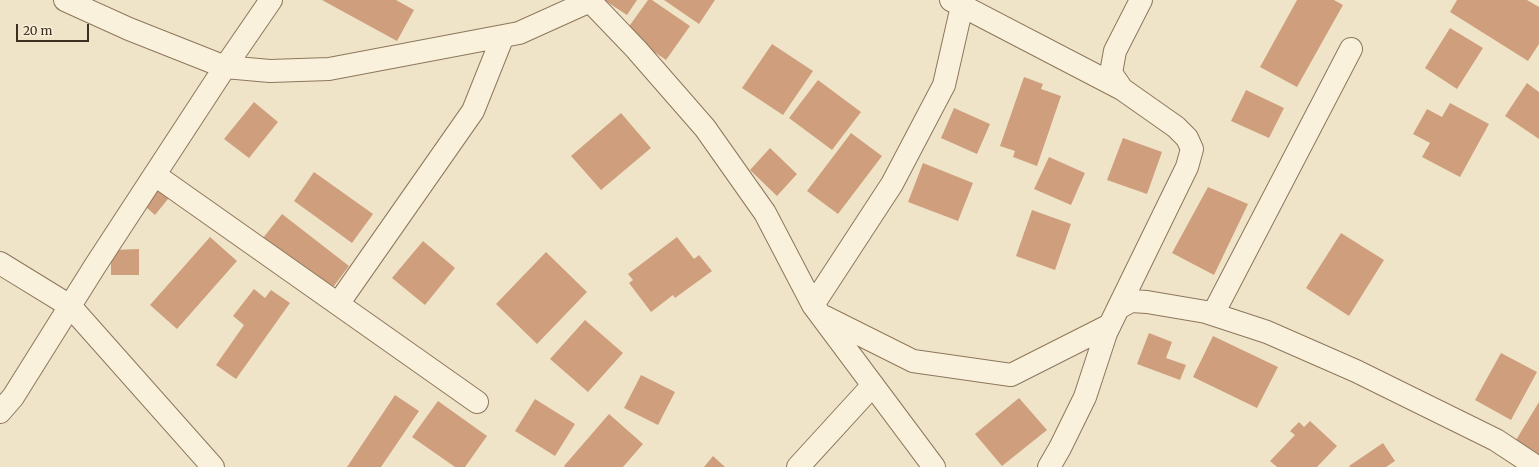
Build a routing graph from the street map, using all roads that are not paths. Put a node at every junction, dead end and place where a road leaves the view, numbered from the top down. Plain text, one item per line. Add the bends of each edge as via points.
1 (65, 0) edge
2 (271, 0) edge
3 (1141, 0) edge
4 (589, 1) edge
5 (956, 3) edge
6 (503, 36) junction
7 (1351, 49) dead end
8 (225, 67) junction
9 (1122, 89) junction
10 (155, 175) junction
11 (0, 263) edge
12 (338, 304) junction
13 (70, 306) junction
14 (816, 310) junction
15 (1213, 314) junction
16 (1115, 316) junction
17 (873, 385) junction
18 (477, 402) dead end
19 (0, 412) edge
20 (213, 467) edge
21 (798, 467) edge
22 (934, 467) edge
23 (1049, 467) edge
24 (1537, 467) edge

1 - 8 street via 129,30
2 - 8 street
3 - 9 street via 1115,51 1111,73
4 - 6 street via 519,33
4 - 14 street via 636,49 705,128 765,213
5 - 9 street
5 - 14 street via 944,85 892,184
6 - 8 street via 329,69 270,71
6 - 12 street via 473,111
7 - 15 street
8 - 10 street
9 - 16 street via 1176,126 1187,138 1192,149 1187,167
10 - 12 street
10 - 13 street
11 - 13 street
12 - 18 street
13 - 19 street via 13,397
13 - 20 street
14 - 16 street via 913,361 1011,375
14 - 17 street
15 - 16 street via 1130,301
15 - 24 street via 1267,332 1356,371 1496,440
16 - 23 street via 1106,333 1085,397
17 - 21 street
17 - 22 street

